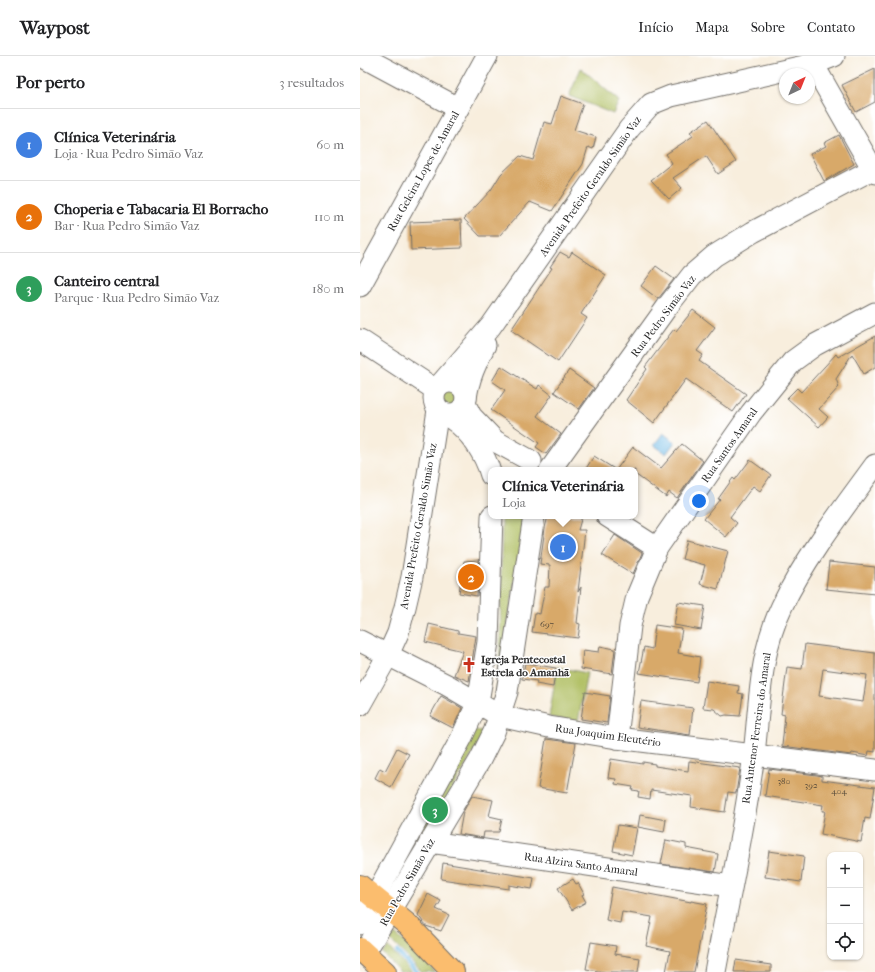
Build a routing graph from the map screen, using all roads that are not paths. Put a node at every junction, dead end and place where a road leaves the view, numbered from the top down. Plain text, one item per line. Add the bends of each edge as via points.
1 (361, 56) edge
2 (487, 56) edge
3 (834, 56) edge
4 (812, 60) edge
5 (458, 108) junction
6 (874, 170) edge
7 (360, 286) edge
8 (875, 313) edge
9 (493, 323) junction
10 (360, 340) edge
11 (439, 400) junction
12 (466, 402) junction
13 (875, 465) edge
14 (536, 466) edge
15 (499, 467) edge
16 (552, 467) edge
17 (488, 468) edge
18 (492, 519) edge
19 (534, 519) edge
20 (611, 519) edge
21 (657, 548) junction
22 (360, 640) edge
23 (388, 655) junction
24 (478, 702) junction
25 (360, 705) edge
26 (500, 716) junction
27 (617, 738) junction
28 (754, 755) junction
29 (875, 770) edge
30 (430, 842) junction
31 (731, 886) junction
32 (375, 898) edge
33 (360, 924) edge
34 (363, 951) edge
35 (385, 972) edge
36 (453, 972) edge
37 (715, 972) edge

1 - 5 street
2 - 5 street, Rua Gelcira Lopes de Amaral
3 - 4 street, Avenida Prefeito Geraldo Simão Vaz
4 - 6 street
4 - 9 street, Avenida Prefeito Geraldo Simão Vaz via 671,96 651,104 629,129
5 - 7 street, Rua Gelcira Lopes de Amaral
6 - 16 street, Rua Pedro Simão Vaz via 753,232 714,256 692,275
8 - 21 street, Rua Santos Amaral via 815,345 793,361 751,413
9 - 11 street
9 - 12 street via 472,371
10 - 11 street
11 - 12 street via 448,414 458,412
11 - 12 street via 449,382 463,389
11 - 17 street via 482,452
11 - 23 street, Avenida Prefeito Geraldo Simão Vaz via 412,577 400,627
12 - 14 street via 471,416 495,441
13 - 28 street, Rua Antenor Ferreira do Amaral via 798,576 781,607 769,640 761,676
14 - 15 street via 515,458 507,460
18 - 24 street, Rua Pedro Simão Vaz via 488,642
19 - 26 street, Rua Pedro Simão Vaz via 507,692
20 - 21 street
21 - 27 street, Rua Santos Amaral via 637,596 630,626
22 - 23 street, Rua Joaquim Eleutério
23 - 24 street, Rua Joaquim Eleutério
23 - 25 street, Avenida Prefeito Geraldo Simão Vaz
24 - 26 street, Rua Joaquim Eleutério
24 - 32 street, Rua Pedro Simão Vaz
26 - 27 street, Rua Joaquim Eleutério
26 - 30 street, Rua Pedro Simão Vaz via 480,760
27 - 28 street, Rua Joaquim Eleutério
28 - 29 street, Rua Joaquim Eleutério
28 - 31 street, Rua Antenor Ferreira do Amaral
30 - 31 street, Rua Alzira Santo Amaral
30 - 32 street, Rua Pedro Simão Vaz
31 - 37 street, Rua Antenor Ferreira do Amaral
32 - 33 street, Rua Pedro Simão Vaz
32 - 34 street, Rua Pedro Simão Vaz
32 - 36 main road via 440,956
34 - 35 main road

